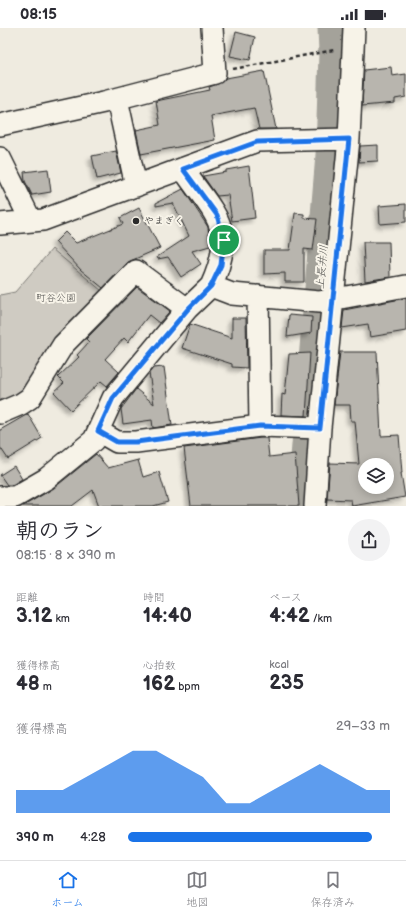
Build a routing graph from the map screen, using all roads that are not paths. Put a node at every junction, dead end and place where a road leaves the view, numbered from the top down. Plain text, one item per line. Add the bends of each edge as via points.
1 (212, 28) edge
2 (353, 37) edge
3 (117, 99) junction
4 (0, 125) edge
5 (349, 139) junction
6 (0, 158) edge
7 (183, 169) junction
8 (136, 186) junction
9 (31, 221) junction
10 (0, 224) edge
11 (211, 286) junction
12 (406, 286) edge
13 (258, 296) junction
14 (333, 301) junction
15 (188, 309) junction
16 (0, 413) edge
17 (260, 426) junction
18 (320, 428) junction
19 (98, 431) junction
20 (0, 497) edge
21 (315, 506) edge

1 - 3 street via 215,73
2 - 5 street
3 - 4 street
3 - 8 street
5 - 7 street via 257,142
5 - 14 street
6 - 9 street
7 - 8 street
7 - 11 street via 217,215 224,240 221,265
8 - 9 street via 43,220
9 - 10 street
11 - 13 street via 232,294
11 - 15 street
12 - 14 street
13 - 14 street
13 - 17 street
14 - 18 street
15 - 16 street via 136,271 63,345 30,398
15 - 19 street via 113,398
17 - 18 street
17 - 19 street via 136,442 117,442
18 - 21 street
19 - 20 street via 94,440 46,479 16,496

